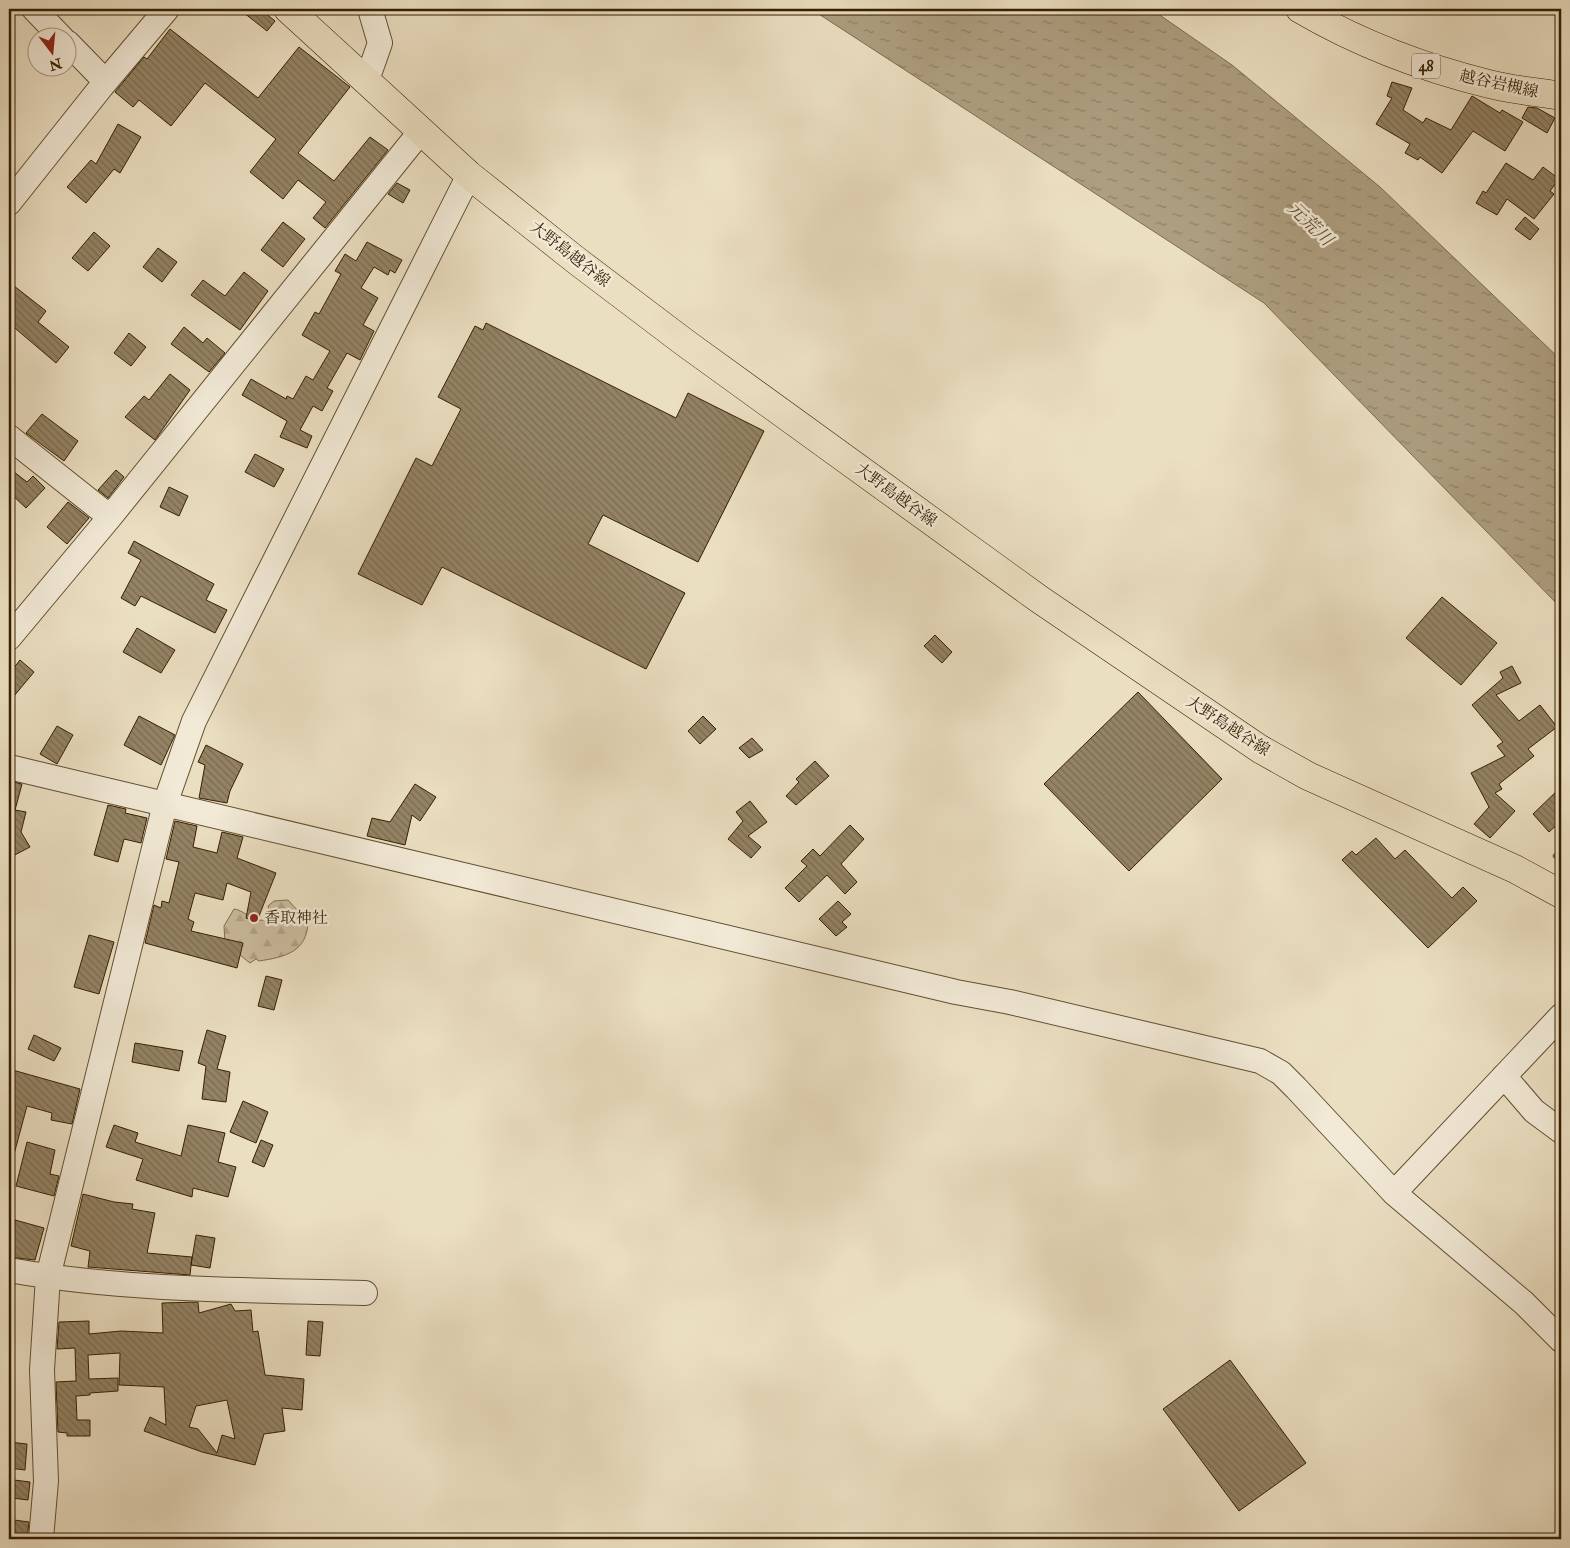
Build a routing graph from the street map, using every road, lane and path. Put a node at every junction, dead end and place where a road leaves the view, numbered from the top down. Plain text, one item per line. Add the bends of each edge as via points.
1 (34, 9) edge
2 (167, 9) edge
3 (288, 9) edge
4 (370, 9) edge
5 (1300, 9) edge
6 (52, 28) edge
7 (78, 53) edge
8 (367, 80) junction
9 (106, 82) junction
10 (1561, 96) edge
11 (422, 131) junction
12 (470, 175) junction
13 (9, 203) edge
14 (9, 437) edge
15 (110, 517) junction
16 (9, 638) edge
17 (9, 766) edge
18 (165, 804) junction
19 (1561, 894) edge
20 (1561, 1016) edge
21 (1504, 1076) junction
22 (1561, 1131) edge
23 (1394, 1193) junction
24 (9, 1270) edge
25 (48, 1277) junction
26 (365, 1293) dead end
27 (1561, 1340) edge
28 (40, 1539) edge

1 - 6 street
2 - 9 street
3 - 8 main road, 大野島越谷線
4 - 8 street via 380,43
5 - 10 main road, 越谷岩槻線 / 48 via 1351,35 1438,70 1491,84
7 - 9 street
8 - 11 main road, 大野島越谷線
9 - 13 street
11 - 12 main road, 大野島越谷線
11 - 15 street
12 - 18 street via 194,721
12 - 19 main road, 大野島越谷線 via 684,342 978,556 1260,749 1308,776 1515,869
14 - 15 street
15 - 16 street
17 - 18 street
18 - 23 street via 1260,1061 1296,1088
18 - 25 street
20 - 21 street
21 - 22 street via 1534,1111
21 - 23 street
23 - 27 street via 1524,1303
24 - 25 street
25 - 26 street via 180,1288
25 - 28 street via 42,1370 46,1481

